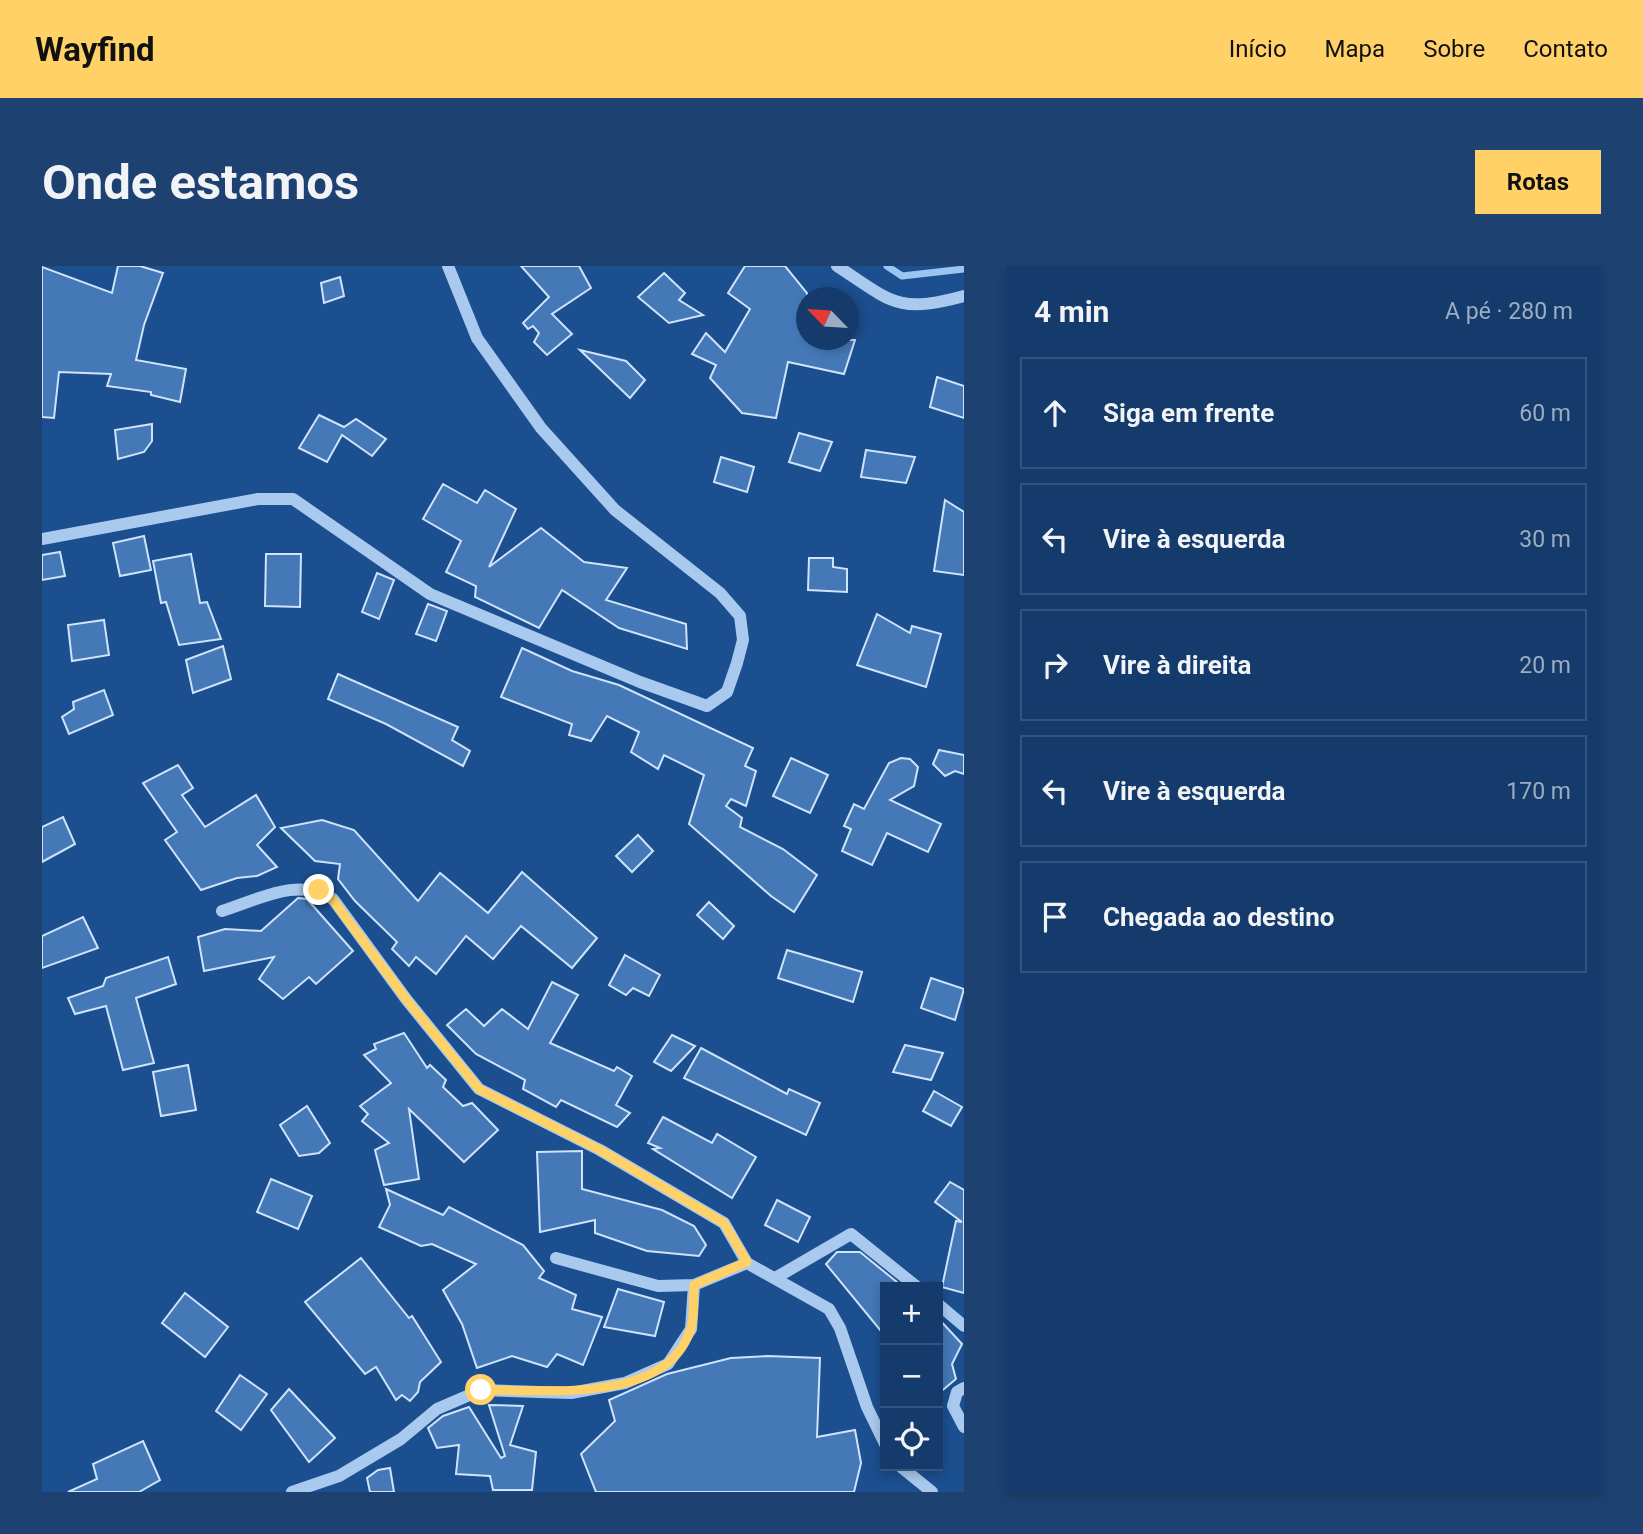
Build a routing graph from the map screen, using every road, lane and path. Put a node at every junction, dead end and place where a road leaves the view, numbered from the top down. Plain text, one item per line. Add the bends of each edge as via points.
1 (448, 266) edge
2 (837, 266) edge
3 (964, 296) edge
4 (42, 539) edge
5 (222, 912) dead end
6 (556, 1258) dead end
7 (747, 1262) junction
8 (777, 1277) junction
9 (911, 1282) edge
10 (694, 1285) junction
11 (943, 1308) edge
12 (964, 1326) edge
13 (964, 1388) edge
14 (964, 1427) edge
15 (880, 1434) edge
16 (906, 1471) edge
17 (292, 1492) edge
18 (932, 1492) edge

1 - 4 street via 477,338 541,428 615,510 720,593 740,615 743,640 727,692 706,706 430,594 293,499 258,499
2 - 3 street via 890,301 923,307
5 - 7 street via 296,887 319,890 333,900 479,1089 600,1150 724,1223
6 - 10 street via 658,1286
7 - 8 street
7 - 10 street
8 - 9 street via 851,1234
8 - 15 street via 829,1309
10 - 17 street via 691,1329 668,1364 625,1383 571,1393 481,1390 438,1409 401,1439 339,1476
11 - 12 street
13 - 14 street via 957,1392 953,1406
16 - 18 street

